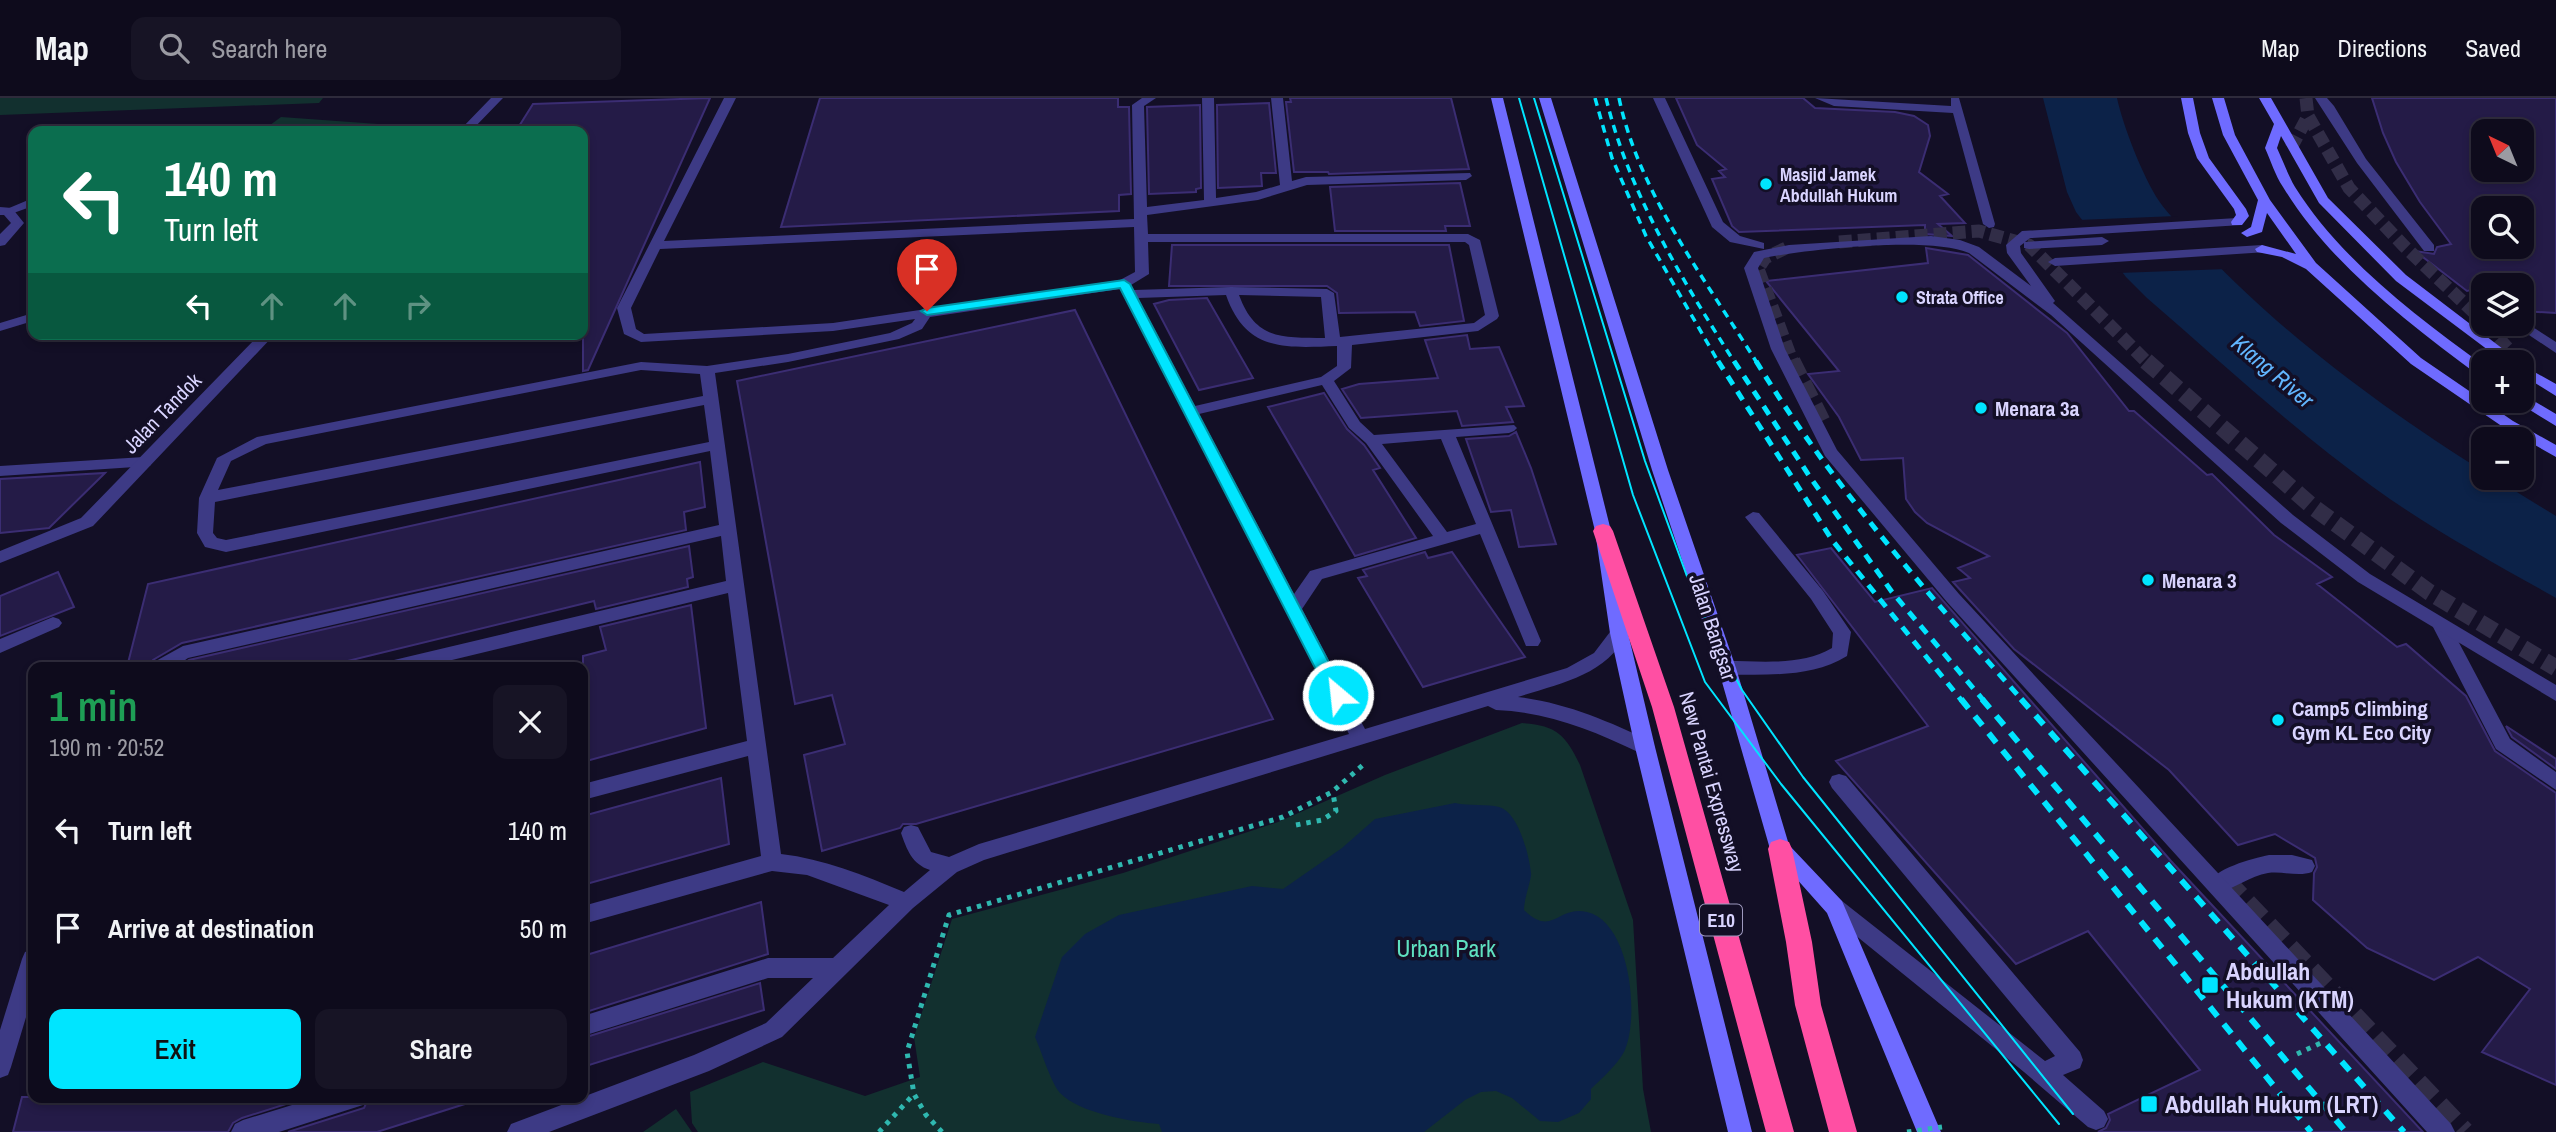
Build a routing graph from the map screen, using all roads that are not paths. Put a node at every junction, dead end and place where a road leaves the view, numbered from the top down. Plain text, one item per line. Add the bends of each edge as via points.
1 (497, 98) edge
2 (730, 98) edge
3 (1150, 98) edge
4 (1208, 98) edge
5 (1277, 98) edge
6 (1497, 98) edge
7 (1545, 98) edge
8 (1659, 98) edge
9 (1821, 98) edge
10 (2187, 98) edge
11 (2218, 98) edge
12 (2321, 98) edge
13 (2268, 100) edge
14 (2331, 103) edge
15 (1956, 104) edge
16 (2279, 125) junction
17 (470, 126) edge
18 (1465, 176) dead end
19 (1286, 186) junction
20 (2264, 200) junction
21 (28, 204) edge
22 (1210, 204) junction
23 (4, 211) edge
24 (1140, 218) junction
25 (2237, 222) joint
26 (1989, 224) dead end
27 (2247, 233) joint
28 (1140, 238) junction
29 (2032, 238) junction
30 (0, 242) edge
31 (658, 245) junction
32 (1759, 246) dead end
33 (2429, 248) dead end
34 (2262, 249) joint
35 (2058, 261) dead end
36 (2311, 267) junction
37 (1126, 289) junction
38 (1231, 291) junction
39 (927, 311) junction
40 (2056, 312) junction
41 (28, 319) edge
42 (0, 327) edge
43 (2534, 333) edge
44 (262, 340) edge
45 (1338, 340) junction
46 (2556, 349) edge
47 (2497, 350) edge
48 (2471, 363) edge
49 (707, 370) junction
50 (2534, 377) edge
51 (1326, 380) junction
52 (2556, 391) edge
53 (710, 399) junction
54 (2534, 407) edge
55 (1191, 412) junction
56 (2556, 421) edge
57 (1508, 428) dead end
58 (1447, 434) junction
59 (1371, 440) junction
60 (716, 445) junction
61 (2556, 453) edge
62 (144, 462) junction
63 (0, 471) edge
64 (207, 498) junction
65 (1753, 517) dead end
66 (1485, 527) junction
67 (728, 529) junction
68 (1602, 531) junction
69 (1443, 538) junction
70 (32, 544) junction
71 (0, 546) edge
72 (0, 557) edge
73 (736, 585) junction
74 (1293, 609) junction
75 (53, 623) dead end
76 (2442, 627) junction
77 (1619, 633) junction
78 (1532, 641) dead end
79 (0, 646) edge
80 (168, 662) edge
81 (415, 662) edge
82 (1727, 668) junction
83 (2556, 694) edge
84 (1468, 704) junction
85 (1360, 737) junction
86 (757, 746) junction
87 (1645, 747) junction
88 (1839, 782) dead end
89 (2556, 782) edge
90 (588, 791) edge
91 (911, 833) dead end
92 (1780, 849) junction
93 (772, 862) junction
94 (950, 866) junction
95 (2305, 866) dead end
96 (2217, 885) junction
97 (906, 902) junction
98 (1835, 906) junction
99 (588, 914) edge
100 (840, 968) junction
101 (28, 975) edge
102 (588, 1024) edge
103 (0, 1067) edge
104 (2044, 1072) junction
105 (336, 1103) edge
106 (2096, 1119) dead end
107 (1936, 1129) edge
108 (243, 1132) edge
109 (519, 1132) edge
110 (1740, 1132) edge
111 (1780, 1132) edge
112 (1843, 1132) edge
113 (2443, 1132) edge

1 - 17 street
2 - 31 street
3 - 24 street via 1138,105
4 - 22 street
5 - 19 street
6 - 68 main road
7 - 82 main road, Jalan Bangsar via 1660,470
8 - 32 street via 1717,224 1735,239
9 - 15 street via 1834,103
10 - 25 main road via 2193,139 2239,206 2243,216
11 - 20 main road via 2229,135
12 - 14 street
13 - 16 main road
14 - 33 street via 2361,160
15 - 26 street
16 - 47 main road via 2323,200 2401,278
16 - 48 main road via 2271,148 2289,187 2328,238
18 - 19 street via 1352,178
19 - 22 street
20 - 27 main road via 2258,229
20 - 36 main road
21 - 23 street
22 - 24 street
23 - 30 street via 18,223
24 - 28 street
24 - 31 street
25 - 29 street
27 - 29 street via 2047,244
28 - 37 street via 1142,274
28 - 45 street via 1451,237 1475,243 1492,316 1487,322 1451,331
29 - 40 street via 2027,234 2013,245 2014,253
31 - 39 street via 624,308 629,331 641,338 833,327
34 - 35 street
34 - 36 main road via 2286,254
36 - 61 main road via 2416,361
37 - 38 street
37 - 39 street
37 - 55 street
38 - 45 street via 1244,322 1259,335 1288,342
38 - 45 street via 1327,293
39 - 49 street via 917,327 894,337
40 - 76 street via 2287,519 2364,578
40 - 96 street via 1960,244 1931,240 1790,249 1759,255 1751,268 1778,349 1830,452 1953,598
41 - 42 street
43 - 46 street
44 - 62 street, Jalan Tandok
45 - 51 street via 1344,368
49 - 53 street
49 - 64 street via 641,366 262,440 225,458
50 - 52 main road
51 - 55 street
51 - 59 street via 1354,425
53 - 60 street
53 - 64 street
54 - 56 main road
55 - 74 street
57 - 58 street
58 - 59 street
58 - 66 street
59 - 69 street
60 - 64 street via 226,546 212,543 205,533
60 - 67 street
62 - 63 street
62 - 70 street, Jalan Tandok via 87,522
65 - 82 street via 1842,632 1841,651 1823,663
66 - 69 street
66 - 78 street
67 - 73 street
67 - 80 street via 183,653
68 - 77 main road
68 - 111 highway, New Pantai Expressway / E10 via 1662,708
69 - 74 street via 1316,575
70 - 71 street
70 - 72 street
73 - 81 street
73 - 86 street
74 - 85 street
75 - 79 street
76 - 83 street
76 - 89 street via 2503,744
77 - 84 street via 1607,653 1585,668
77 - 87 main road
82 - 92 main road, Jalan Bangsar
84 - 85 street
84 - 87 street via 1519,703 1561,710
85 - 94 street via 979,853
86 - 90 street
86 - 93 street
87 - 110 main road
88 - 104 street via 2072,1060
91 - 94 street via 916,850 929,864
92 - 98 main road, Jalan Bangsar
92 - 112 highway via 1808,1005
93 - 97 street via 807,866
93 - 99 street
94 - 97 street
95 - 96 street via 2286,862 2255,865
96 - 113 street
97 - 100 street
98 - 104 street
98 - 107 main road, Jalan Bangsar
100 - 102 street via 768,968
100 - 109 street via 774,1030 701,1063
101 - 103 street
104 - 106 street
105 - 108 street

